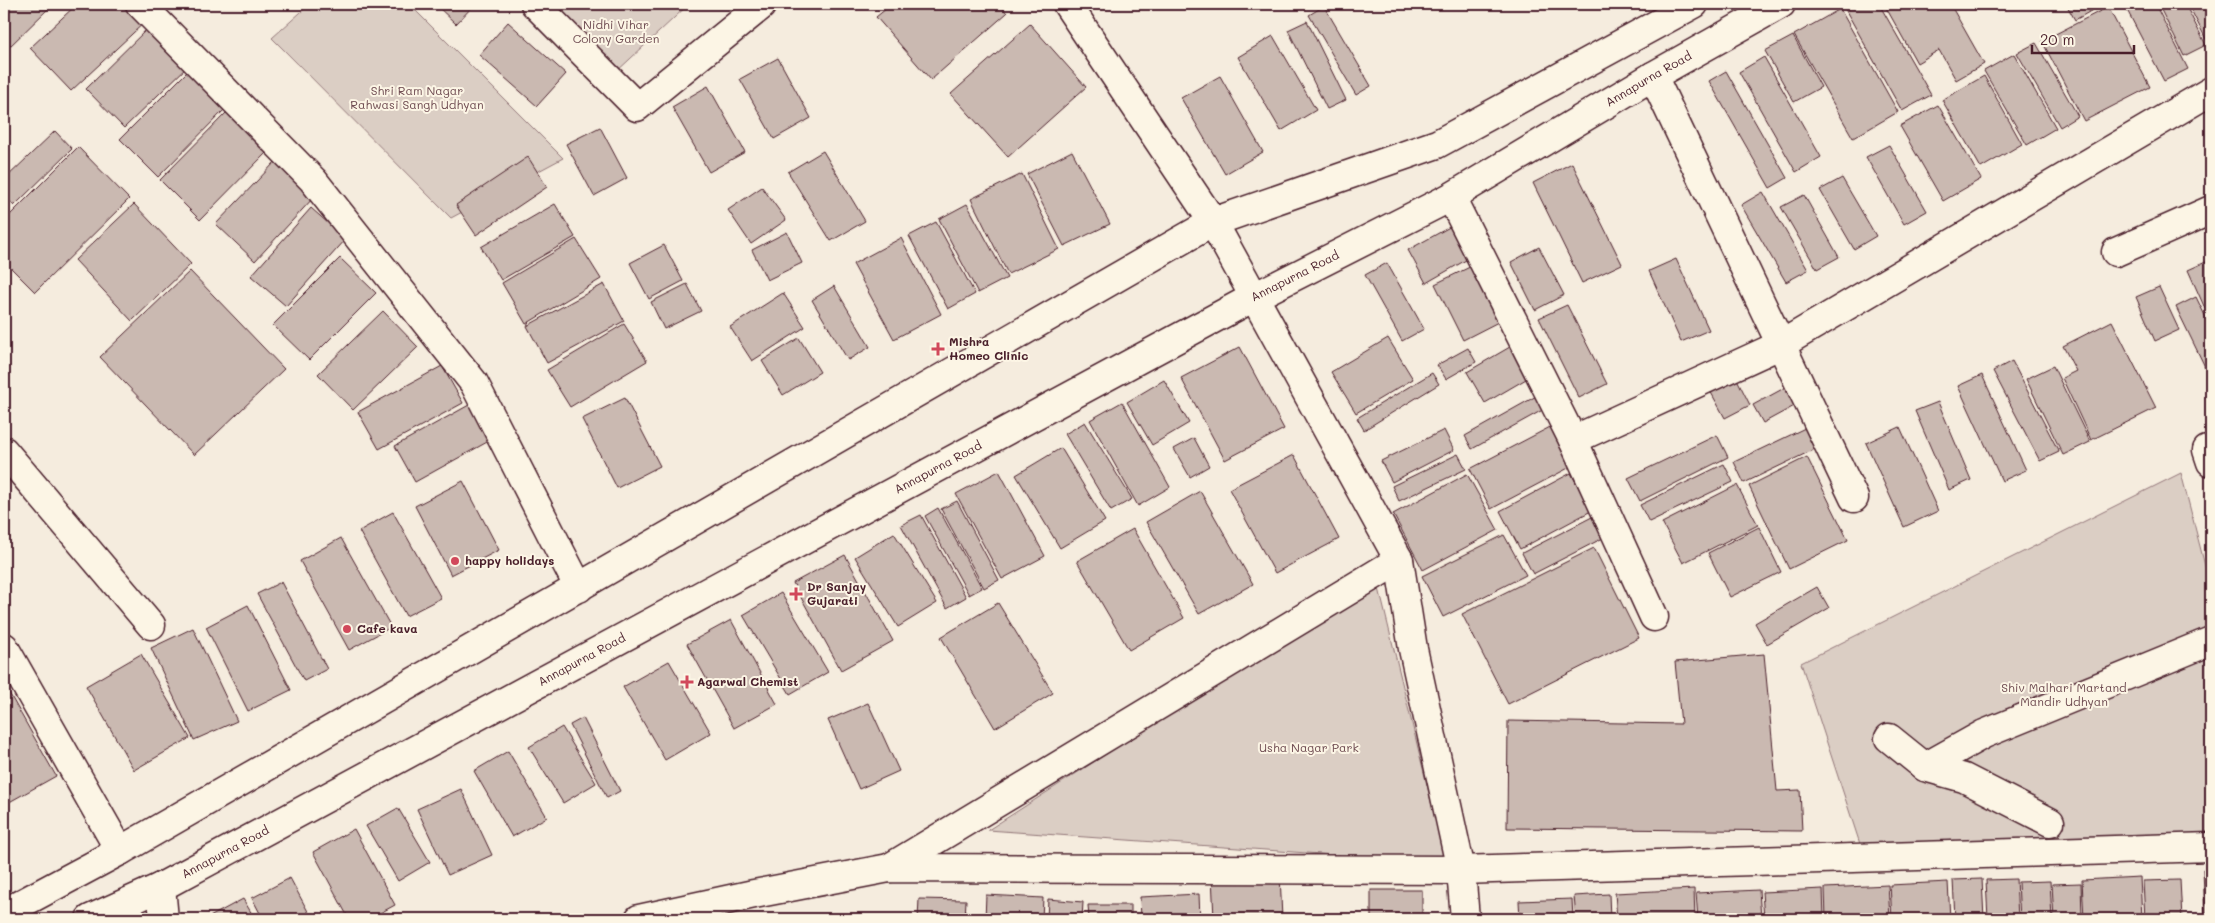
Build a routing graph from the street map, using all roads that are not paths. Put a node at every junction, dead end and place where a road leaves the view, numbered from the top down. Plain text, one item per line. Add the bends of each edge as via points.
1 (140, 4) edge
2 (535, 4) edge
3 (759, 4) edge
4 (1067, 4) edge
5 (1694, 4) edge
6 (1781, 4) edge
7 (1653, 76) junction
8 (2211, 91) edge
9 (1452, 197) junction
10 (2211, 210) edge
11 (1213, 222) junction
12 (2116, 252) dead end
13 (1254, 297) junction
14 (1782, 344) junction
15 (1573, 440) junction
16 (4, 451) edge
17 (1854, 498) dead end
18 (1399, 560) junction
19 (579, 588) junction
20 (1654, 617) dead end
21 (151, 625) dead end
22 (2211, 641) edge
23 (4, 647) edge
24 (1889, 738) dead end
25 (1926, 767) junction
26 (2050, 822) dead end
27 (2211, 847) edge
28 (120, 851) junction
29 (889, 868) junction
30 (1461, 870) junction
31 (161, 888) junction
32 (4, 913) edge
33 (90, 919) edge
34 (164, 919) edge
35 (639, 919) edge
36 (1465, 919) edge

1 - 19 street via 313,180 474,383
2 - 3 street via 637,106 761,6
4 - 11 street
5 - 11 street via 1437,144
6 - 7 street, Annapurna Road
7 - 9 street, Annapurna Road
7 - 14 street
8 - 14 street
9 - 13 street, Annapurna Road
9 - 15 street
10 - 12 street
11 - 13 street
11 - 19 street
13 - 18 street
13 - 31 street, Annapurna Road
14 - 15 street
14 - 17 street
15 - 20 street
16 - 21 street
18 - 29 street
18 - 30 street via 1413,649
19 - 28 street
22 - 25 street via 1984,734
23 - 28 street
24 - 25 street
25 - 26 street via 1964,778
27 - 30 street
28 - 32 street
29 - 30 street
29 - 35 street
30 - 36 street
31 - 33 street, Annapurna Road
31 - 34 street

